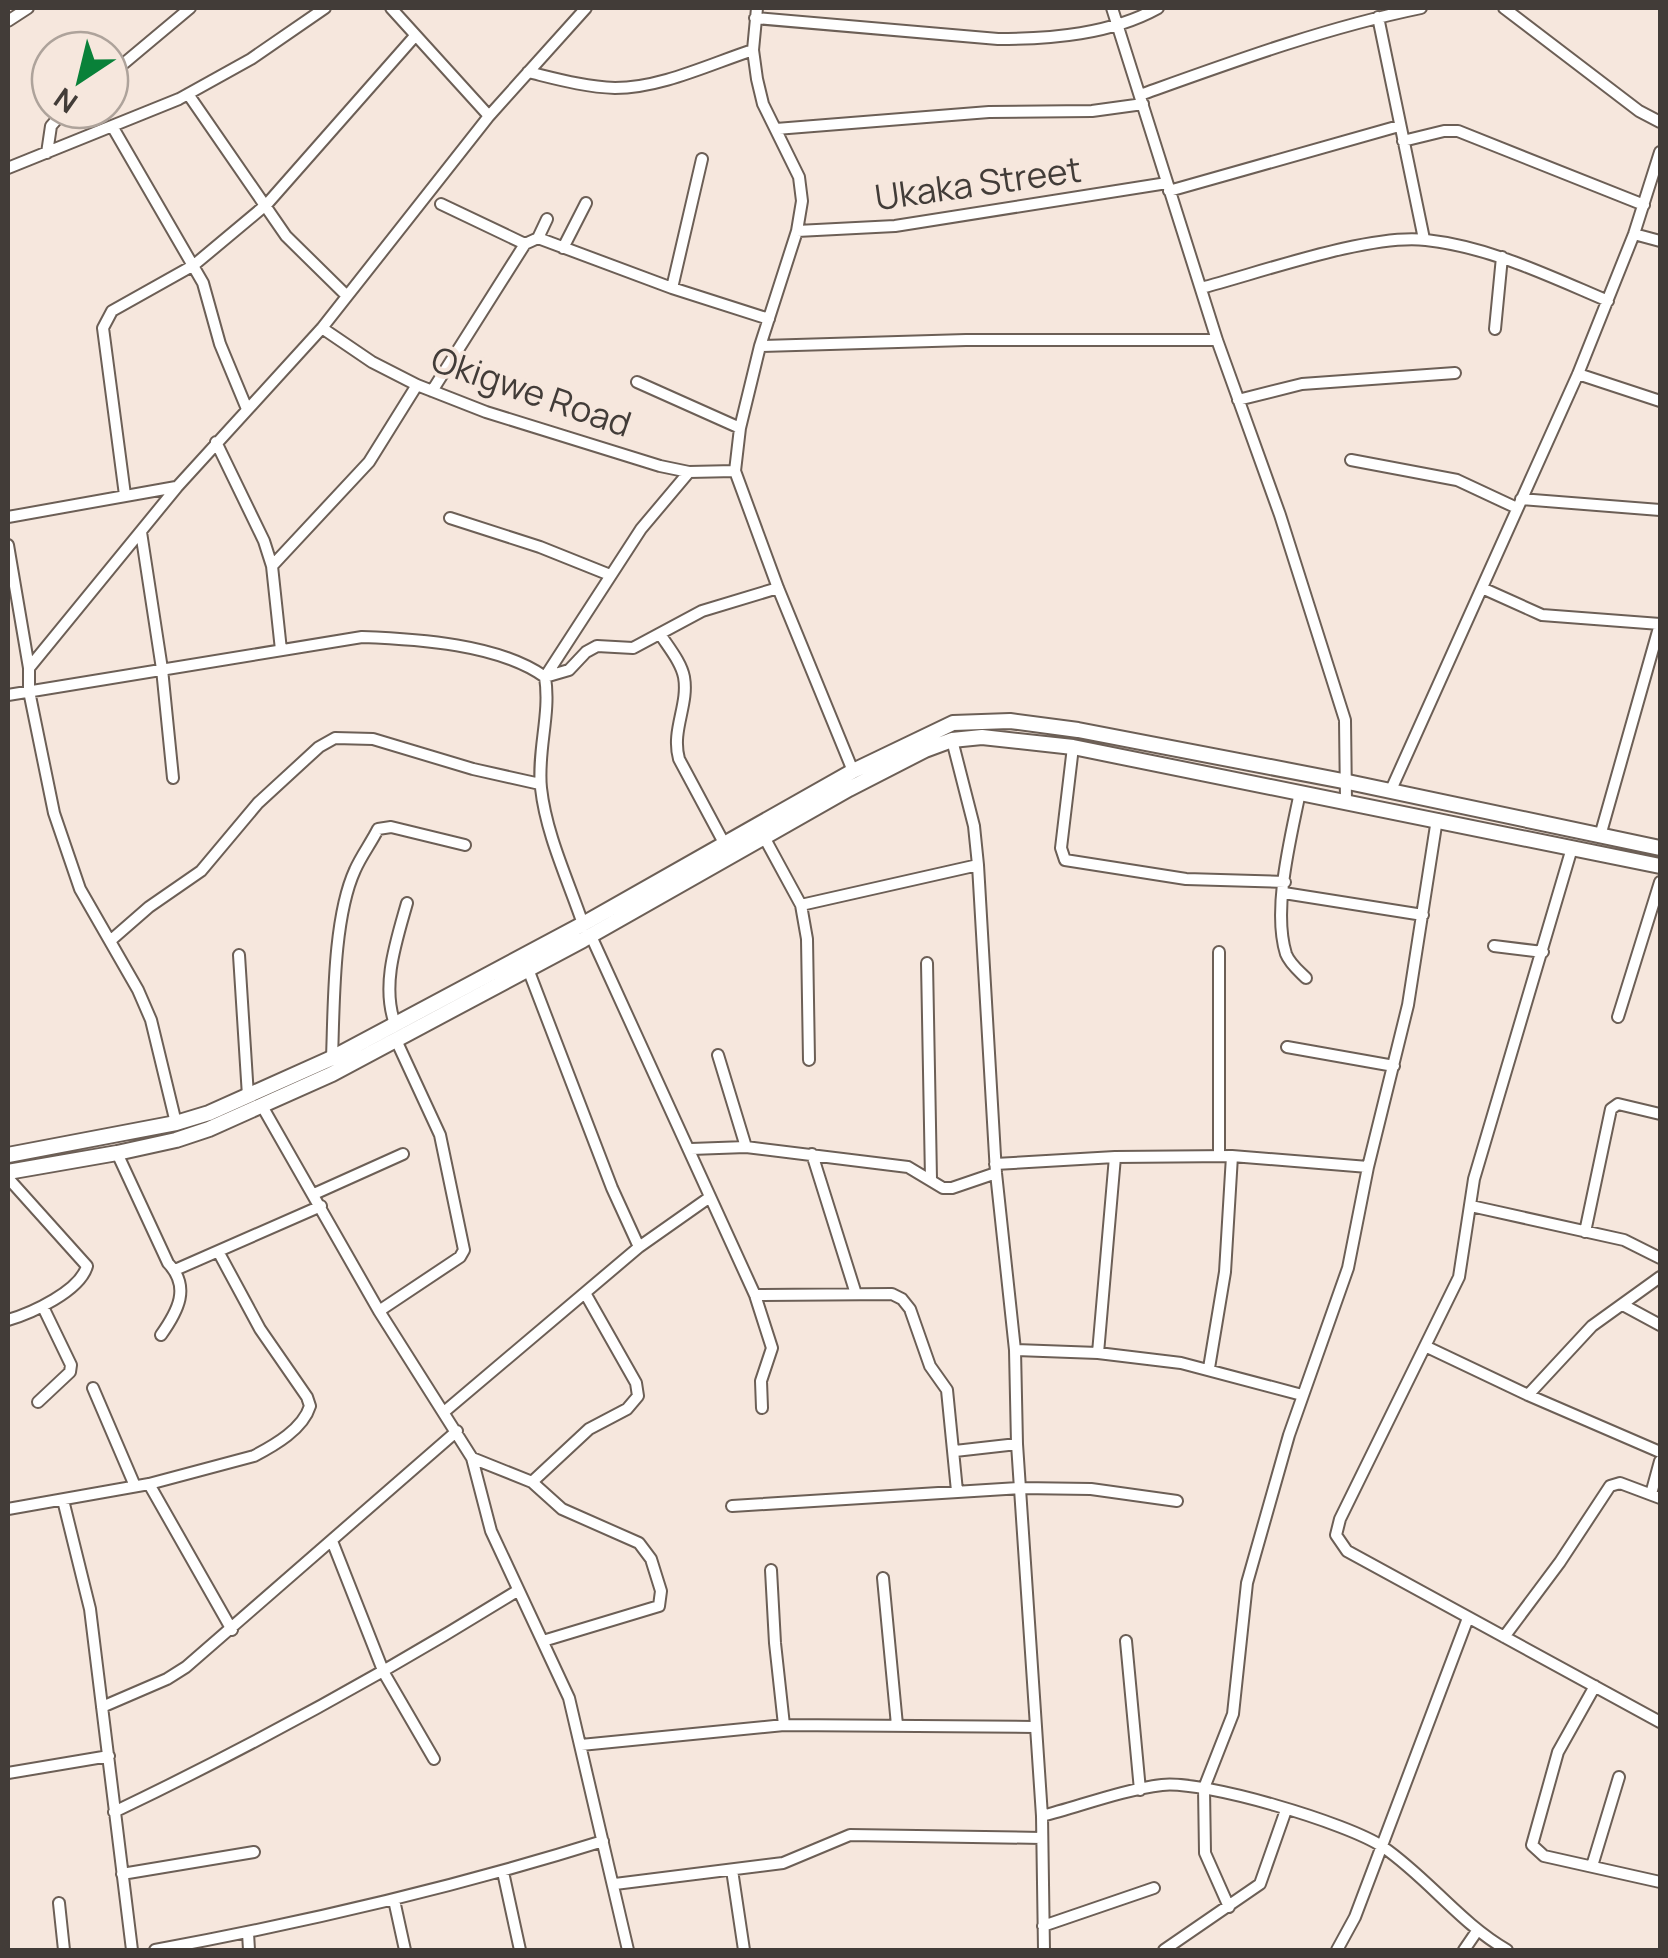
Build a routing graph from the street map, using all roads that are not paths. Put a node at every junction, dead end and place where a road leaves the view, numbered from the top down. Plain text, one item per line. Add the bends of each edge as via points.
1 (28, 8) edge
2 (190, 8) edge
3 (324, 8) edge
4 (392, 8) edge
5 (586, 8) edge
6 (1112, 8) edge
7 (1158, 8) edge
8 (1420, 8) edge
9 (1504, 8) edge
10 (756, 13) edge
11 (1370, 14) edge
12 (8, 21) edge
13 (1118, 26) junction
14 (414, 36) junction
15 (753, 50) junction
16 (130, 58) edge
17 (528, 72) junction
18 (188, 94) junction
19 (1141, 99) junction
20 (489, 116) junction
21 (130, 118) edge
22 (1660, 122) edge
23 (1399, 126) junction
24 (776, 129) junction
25 (51, 130) edge
26 (102, 130) edge
27 (114, 130) edge
28 (1403, 142) junction
29 (48, 152) junction
30 (1660, 152) edge
31 (702, 159) dead end
32 (8, 168) edge
33 (1168, 187) junction
34 (267, 204) junction
35 (441, 204) dead end
36 (586, 204) dead end
37 (1644, 206) junction
38 (547, 220) dead end
39 (796, 231) junction
40 (1634, 234) junction
41 (538, 238) junction
42 (1424, 239) junction
43 (1660, 241) edge
44 (525, 244) junction
45 (562, 248) junction
46 (1502, 257) junction
47 (194, 265) junction
48 (672, 288) junction
49 (1201, 288) junction
50 (346, 296) junction
51 (1608, 301) junction
52 (768, 319) junction
53 (322, 328) junction
54 (1496, 330) dead end
55 (1217, 340) junction
56 (760, 346) junction
57 (1455, 374) dead end
58 (1578, 374) junction
59 (637, 382) dead end
60 (417, 384) junction
61 (432, 390) junction
62 (1238, 400) junction
63 (1660, 401) edge
64 (247, 409) junction
65 (740, 428) junction
66 (216, 442) junction
67 (1351, 460) dead end
68 (736, 471) junction
69 (689, 472) junction
70 (177, 487) junction
71 (125, 495) junction
72 (1519, 503) junction
73 (1660, 510) edge
74 (8, 517) edge
75 (450, 518) dead end
76 (141, 532) junction
77 (8, 545) edge
78 (272, 566) junction
79 (610, 575) junction
80 (778, 588) junction
81 (1482, 588) junction
82 (1660, 624) edge
83 (660, 634) junction
84 (281, 650) junction
85 (28, 668) junction
86 (162, 669) junction
87 (545, 677) junction
88 (29, 692) junction
89 (8, 695) edge
90 (952, 740) junction
91 (1074, 747) junction
92 (853, 771) junction
93 (173, 778) dead end
94 (1348, 782) junction
95 (540, 784) junction
96 (1300, 792) junction
97 (1390, 792) junction
98 (1346, 800) junction
99 (1437, 819) junction
100 (1600, 836) junction
101 (764, 837) junction
102 (724, 844) junction
103 (465, 845) dead end
104 (1572, 848) junction
105 (1660, 848) edge
106 (978, 865) junction
107 (1660, 866) edge
108 (1660, 882) edge
109 (1285, 887) junction
110 (407, 903) dead end
111 (801, 905) junction
112 (1424, 915) junction
113 (587, 930) junction
114 (110, 941) junction
115 (1494, 946) dead end
116 (1218, 952) dead end
117 (1543, 952) junction
118 (240, 955) dead end
119 (927, 963) dead end
120 (528, 969) junction
121 (1306, 978) dead end
122 (1618, 1018) dead end
123 (396, 1024) junction
124 (396, 1040) junction
125 (1287, 1047) dead end
126 (718, 1055) dead end
127 (332, 1058) junction
128 (809, 1060) dead end
129 (1394, 1066) junction
130 (248, 1096) junction
131 (262, 1106) junction
132 (1660, 1114) edge
133 (176, 1123) junction
134 (746, 1147) junction
135 (690, 1149) junction
136 (118, 1154) junction
137 (402, 1154) dead end
138 (812, 1154) junction
139 (8, 1155) edge
140 (1219, 1156) junction
141 (1232, 1156) junction
142 (1115, 1157) junction
143 (1368, 1168) junction
144 (996, 1169) junction
145 (8, 1175) edge
146 (931, 1180) junction
147 (314, 1194) junction
148 (710, 1197) junction
149 (322, 1206) junction
150 (1471, 1206) junction
151 (1585, 1232) junction
152 (639, 1247) junction
153 (219, 1253) junction
154 (1660, 1258) edge
155 (175, 1270) junction
156 (1660, 1277) edge
157 (585, 1293) junction
158 (856, 1294) junction
159 (755, 1295) junction
160 (1622, 1304) junction
161 (43, 1307) junction
162 (379, 1311) junction
163 (8, 1320) edge
164 (1660, 1324) edge
165 (161, 1336) dead end
166 (1427, 1347) junction
167 (1015, 1350) junction
168 (1098, 1352) junction
169 (1209, 1368) junction
170 (92, 1388) dead end
171 (1302, 1394) junction
172 (1528, 1395) junction
173 (38, 1402) dead end
174 (762, 1408) dead end
175 (444, 1412) junction
176 (457, 1431) junction
177 (1017, 1444) junction
178 (955, 1451) junction
179 (1660, 1452) edge
180 (472, 1458) junction
181 (1660, 1461) edge
182 (532, 1482) junction
183 (149, 1484) junction
184 (135, 1486) junction
185 (1020, 1488) junction
186 (957, 1491) junction
187 (1656, 1496) edge
188 (62, 1500) junction
189 (1177, 1501) dead end
190 (732, 1506) dead end
191 (8, 1509) edge
192 (332, 1541) junction
193 (771, 1570) dead end
194 (883, 1578) dead end
195 (517, 1592) junction
196 (1468, 1618) junction
197 (232, 1630) junction
198 (1504, 1637) junction
199 (542, 1640) junction
200 (1126, 1642) dead end
201 (384, 1673) junction
202 (1595, 1686) junction
203 (102, 1707) junction
204 (1660, 1722) edge
205 (784, 1725) junction
206 (897, 1725) junction
207 (1034, 1727) junction
208 (581, 1745) junction
209 (109, 1756) junction
210 (434, 1759) dead end
211 (8, 1773) edge
212 (1619, 1777) dead end
213 (1204, 1788) junction
214 (1140, 1790) junction
215 (1286, 1810) junction
216 (114, 1812) junction
217 (1042, 1816) junction
218 (1042, 1838) junction
219 (603, 1841) junction
220 (1382, 1846) junction
221 (254, 1852) dead end
222 (1592, 1866) junction
223 (732, 1870) junction
224 (503, 1872) junction
225 (122, 1874) junction
226 (1660, 1882) edge
227 (615, 1884) junction
228 (1154, 1888) dead end
229 (394, 1900) junction
230 (58, 1902) dead end
231 (1229, 1907) junction
232 (1043, 1926) junction
233 (1476, 1932) junction
234 (248, 1933) junction
235 (64, 1950) edge
236 (132, 1950) edge
237 (155, 1950) edge
238 (249, 1950) edge
239 (405, 1950) edge
240 (520, 1950) edge
241 (628, 1950) edge
242 (744, 1950) edge
243 (1044, 1950) edge
244 (1165, 1950) edge
245 (1337, 1950) edge
246 (1464, 1950) edge
247 (1507, 1950) edge

1 - 12 street
2 - 16 street
3 - 18 street
4 - 14 street
5 - 17 street
6 - 13 street
7 - 13 street
8 - 11 street
9 - 22 street
10 - 13 street via 998,39
10 - 15 street
11 - 19 street
11 - 23 street
13 - 19 street
14 - 20 street
14 - 34 street
15 - 17 street via 632,86 587,86
15 - 24 street
17 - 20 street
18 - 21 street
18 - 34 street
19 - 24 street via 1092,111
19 - 33 street
20 - 50 street
23 - 28 street
23 - 33 street, Ukaka Street
24 - 39 street via 802,190
25 - 29 street
26 - 29 street
27 - 47 street
28 - 37 street via 1458,131
28 - 42 street
29 - 32 street
30 - 37 street
31 - 48 street
33 - 39 street, Ukaka Street via 896,226
33 - 49 street
34 - 47 street
34 - 50 street via 296,246
35 - 44 street
36 - 45 street
37 - 40 street
38 - 41 street
39 - 52 street
40 - 43 street
40 - 51 street
41 - 44 street
41 - 45 street
42 - 46 street
42 - 49 street via 1361,246
44 - 61 street
45 - 48 street
46 - 51 street
46 - 54 street
47 - 64 street
47 - 71 street via 106,317
48 - 52 street
49 - 55 street
50 - 53 street
51 - 58 street
52 - 56 street
53 - 60 street, Okigwe Road
53 - 64 street
55 - 56 street
55 - 62 street
56 - 65 street
57 - 62 street via 1302,384
58 - 63 street
58 - 72 street
59 - 65 street
60 - 61 street, Okigwe Road
60 - 78 street via 369,462
61 - 69 street, Okigwe Road
62 - 94 street via 1345,720
64 - 66 street
65 - 68 street
66 - 70 street
66 - 78 street
67 - 72 street via 1457,480
68 - 69 street, Okigwe Road
68 - 80 street
69 - 79 street
70 - 71 street
70 - 76 street
71 - 74 street
72 - 73 street
72 - 81 street
75 - 79 street
76 - 85 street
76 - 86 street
77 - 85 street
78 - 84 street
79 - 87 street
80 - 83 street via 716,606
80 - 92 street
81 - 82 street via 1542,615
81 - 97 street
82 - 100 street
83 - 87 street via 633,648 597,646 569,670
83 - 102 street via 685,681 676,725 678,759
84 - 86 street
84 - 87 street via 362,637 404,639 491,654
85 - 88 street
86 - 88 street
86 - 93 street
87 - 95 street
88 - 89 street
88 - 114 street via 70,865
90 - 91 main road via 1007,738
90 - 101 main road
90 - 106 street
91 - 96 main road
91 - 109 street via 1065,860
92 - 94 main road via 933,731 985,720 1078,730
92 - 102 main road
94 - 97 main road
94 - 98 street
95 - 113 street
95 - 114 street via 374,738 335,738 258,803 201,871
96 - 98 main road
96 - 109 street
97 - 100 main road
98 - 99 main road
99 - 104 main road
99 - 112 street
100 - 105 main road
101 - 111 street
101 - 113 main road
102 - 113 main road
103 - 127 street via 378,829 349,890 336,964
104 - 107 main road
104 - 117 street
106 - 111 street
106 - 144 street
108 - 122 street
109 - 112 street
109 - 121 street via 1286,955
110 - 123 street via 388,996
111 - 128 street
112 - 129 street
113 - 120 main road
113 - 123 main road
113 - 135 street
114 - 133 street via 151,1020
115 - 117 street
116 - 140 street
117 - 150 street
118 - 130 street
119 - 146 street
120 - 124 main road
120 - 152 street
123 - 127 main road
124 - 131 main road
124 - 162 street via 440,1135 464,1250
125 - 129 street
126 - 134 street
127 - 130 main road
129 - 143 street
130 - 133 main road
131 - 136 main road via 209,1129
131 - 147 street
132 - 151 street via 1618,1104 1611,1109
133 - 139 main road
134 - 135 street
134 - 138 street
135 - 148 street
136 - 145 main road
136 - 155 street
137 - 147 street
138 - 146 street via 908,1167
138 - 158 street
140 - 141 street
140 - 142 street
141 - 143 street
141 - 169 street via 1225,1272
142 - 144 street
142 - 168 street
143 - 171 street via 1344,1282
144 - 146 street via 952,1188
144 - 167 street
145 - 161 street via 87,1266 79,1281
147 - 149 street
148 - 152 street
148 - 159 street
149 - 153 street
149 - 162 street
150 - 151 street
150 - 166 street via 1459,1277
151 - 154 street via 1624,1240
152 - 157 street
153 - 155 street
153 - 183 street via 306,1398 308,1413 254,1456
155 - 165 street via 182,1301
156 - 160 street
157 - 175 street
157 - 182 street via 638,1396 589,1429
158 - 159 street
158 - 178 street via 892,1294 910,1310 946,1390
159 - 174 street via 772,1348 761,1380
160 - 164 street
160 - 172 street via 1592,1326
161 - 163 street
161 - 173 street via 71,1365
162 - 175 street
166 - 172 street
166 - 196 street via 1336,1534 1347,1551
167 - 168 street
167 - 177 street
168 - 169 street
169 - 171 street
170 - 184 street
171 - 213 street via 1247,1583 1233,1714
172 - 179 street
175 - 176 street
176 - 180 street
176 - 192 street
177 - 178 street
177 - 185 street
178 - 186 street
180 - 182 street
180 - 195 street via 491,1532
181 - 187 street
182 - 199 street via 562,1509 639,1543 661,1591 652,1610
183 - 184 street
183 - 197 street
184 - 188 street
185 - 186 street
185 - 189 street
185 - 207 street
186 - 190 street
187 - 198 street via 1610,1486
188 - 191 street
188 - 203 street via 86,1594
192 - 197 street
192 - 201 street
193 - 205 street
194 - 206 street
195 - 199 street
195 - 201 street
196 - 198 street
196 - 220 street
197 - 203 street via 167,1679
198 - 202 street
199 - 208 street via 569,1698
200 - 214 street
201 - 210 street
201 - 216 street
202 - 204 street
202 - 222 street via 1558,1752 1531,1840 1539,1854
203 - 209 street
205 - 206 street
205 - 208 street
206 - 207 street
207 - 217 street
208 - 219 street
209 - 211 street
209 - 216 street
212 - 222 street
213 - 214 street
213 - 215 street
213 - 231 street via 1205,1852
214 - 217 street
215 - 220 street
215 - 231 street via 1260,1884
216 - 225 street
217 - 218 street
218 - 223 street via 850,1836 783,1863
218 - 232 street
219 - 224 street
219 - 227 street
220 - 233 street
220 - 245 street
221 - 225 street
222 - 226 street
223 - 227 street
223 - 242 street
224 - 229 street
224 - 240 street
225 - 236 street
227 - 241 street
228 - 232 street
229 - 234 street
229 - 239 street
230 - 235 street
231 - 244 street
232 - 243 street
233 - 246 street
233 - 247 street
234 - 237 street
234 - 238 street

